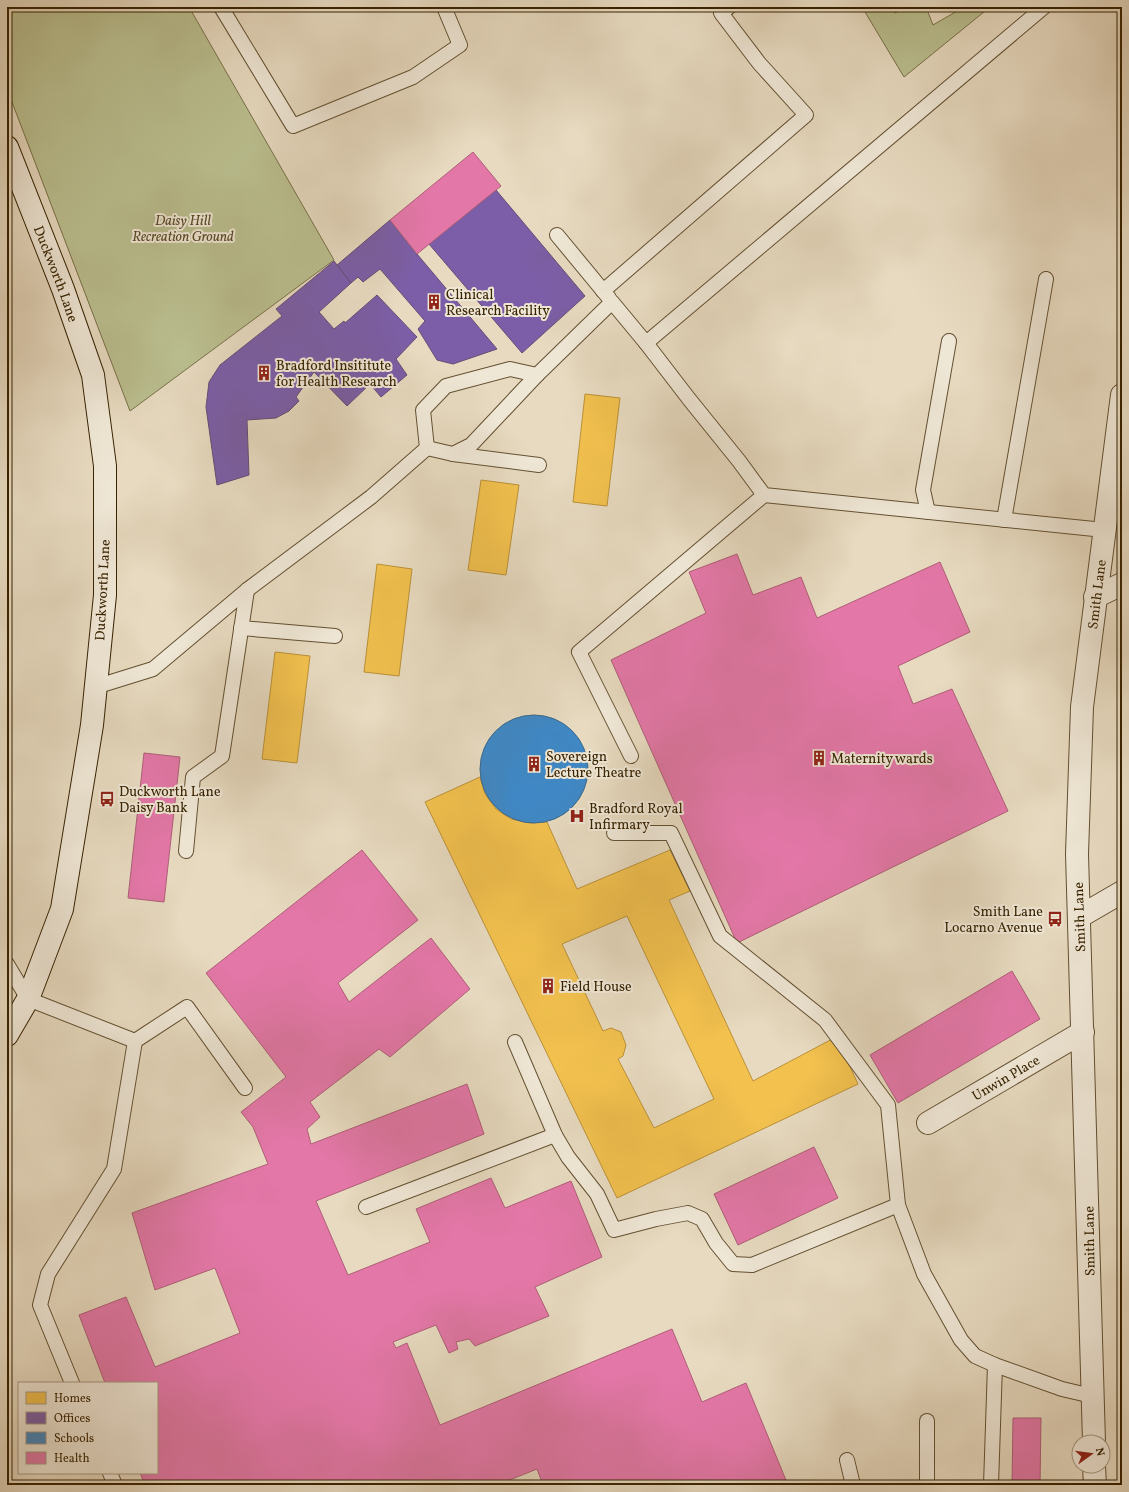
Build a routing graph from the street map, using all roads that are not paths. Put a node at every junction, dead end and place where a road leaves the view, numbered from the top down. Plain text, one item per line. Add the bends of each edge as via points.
1 (221, 7) edge
2 (444, 7) edge
3 (1044, 7) edge
4 (723, 9) edge
5 (7, 147) edge
6 (557, 235) dead end
7 (1046, 279) dead end
8 (608, 296) junction
9 (949, 341) dead end
10 (646, 342) junction
11 (537, 375) junction
12 (1122, 395) edge
13 (1119, 442) edge
14 (427, 448) junction
15 (453, 454) junction
16 (539, 465) dead end
17 (764, 496) junction
18 (928, 512) junction
19 (1004, 520) junction
20 (1104, 530) junction
21 (1122, 584) edge
22 (247, 590) junction
23 (1095, 597) junction
24 (241, 628) junction
25 (335, 636) dead end
26 (95, 687) junction
27 (630, 756) dead end
28 (614, 833) dead end
29 (186, 851) dead end
30 (1122, 892) edge
31 (1079, 917) junction
32 (7, 964) edge
33 (28, 999) junction
34 (1083, 1032) junction
35 (7, 1035) edge
36 (136, 1041) junction
37 (515, 1042) dead end
38 (245, 1088) dead end
39 (928, 1123) dead end
40 (555, 1135) junction
41 (898, 1205) junction
42 (366, 1207) dead end
43 (995, 1365) junction
44 (72, 1382) edge
45 (1092, 1396) junction
46 (927, 1421) dead end
47 (1094, 1434) edge
48 (847, 1460) dead end
49 (110, 1474) edge
50 (1094, 1474) edge
51 (115, 1485) edge
52 (853, 1485) edge
53 (927, 1485) edge
54 (991, 1485) edge
55 (1095, 1485) edge

1 - 2 lane via 293,126 412,77 460,45
3 - 10 lane
4 - 8 lane via 759,62 806,115
5 - 26 street, Duckworth Lane via 63,289 93,375 105,466 105,595
6 - 8 lane
7 - 19 lane
8 - 10 lane
8 - 11 lane
9 - 18 lane via 923,490
10 - 17 lane
11 - 14 lane via 510,369 446,386 423,410
11 - 15 lane via 471,445
12 - 13 street, Smith Lane
13 - 20 street, Smith Lane
14 - 15 lane
14 - 22 lane via 371,497
15 - 16 lane
17 - 18 lane
17 - 27 lane via 579,652
18 - 19 lane
19 - 20 lane
20 - 23 street, Smith Lane
21 - 23 street
22 - 24 lane
22 - 26 lane via 154,669
23 - 31 street, Smith Lane via 1082,707 1077,854
24 - 25 lane
24 - 29 lane via 222,756 193,777
26 - 33 street, Duckworth Lane via 92,725 62,909
28 - 41 lane via 671,833 720,936 825,1020 888,1105
30 - 31 street
31 - 34 street, Smith Lane
32 - 33 lane
33 - 35 street, Duckworth Lane
33 - 36 lane
34 - 39 street, Unwin Place
34 - 45 street, Smith Lane
36 - 38 lane via 187,1006
36 - 44 lane via 114,1169 48,1274 40,1305
37 - 40 lane
40 - 41 lane via 568,1158 597,1194 614,1230 656,1218 688,1213 702,1218 716,1243 733,1264 752,1264
40 - 42 lane
41 - 43 lane via 924,1274 960,1340 975,1356
43 - 45 lane via 1062,1389
43 - 54 lane
45 - 47 street, Smith Lane
46 - 53 lane
48 - 52 lane
49 - 51 lane
50 - 55 street

